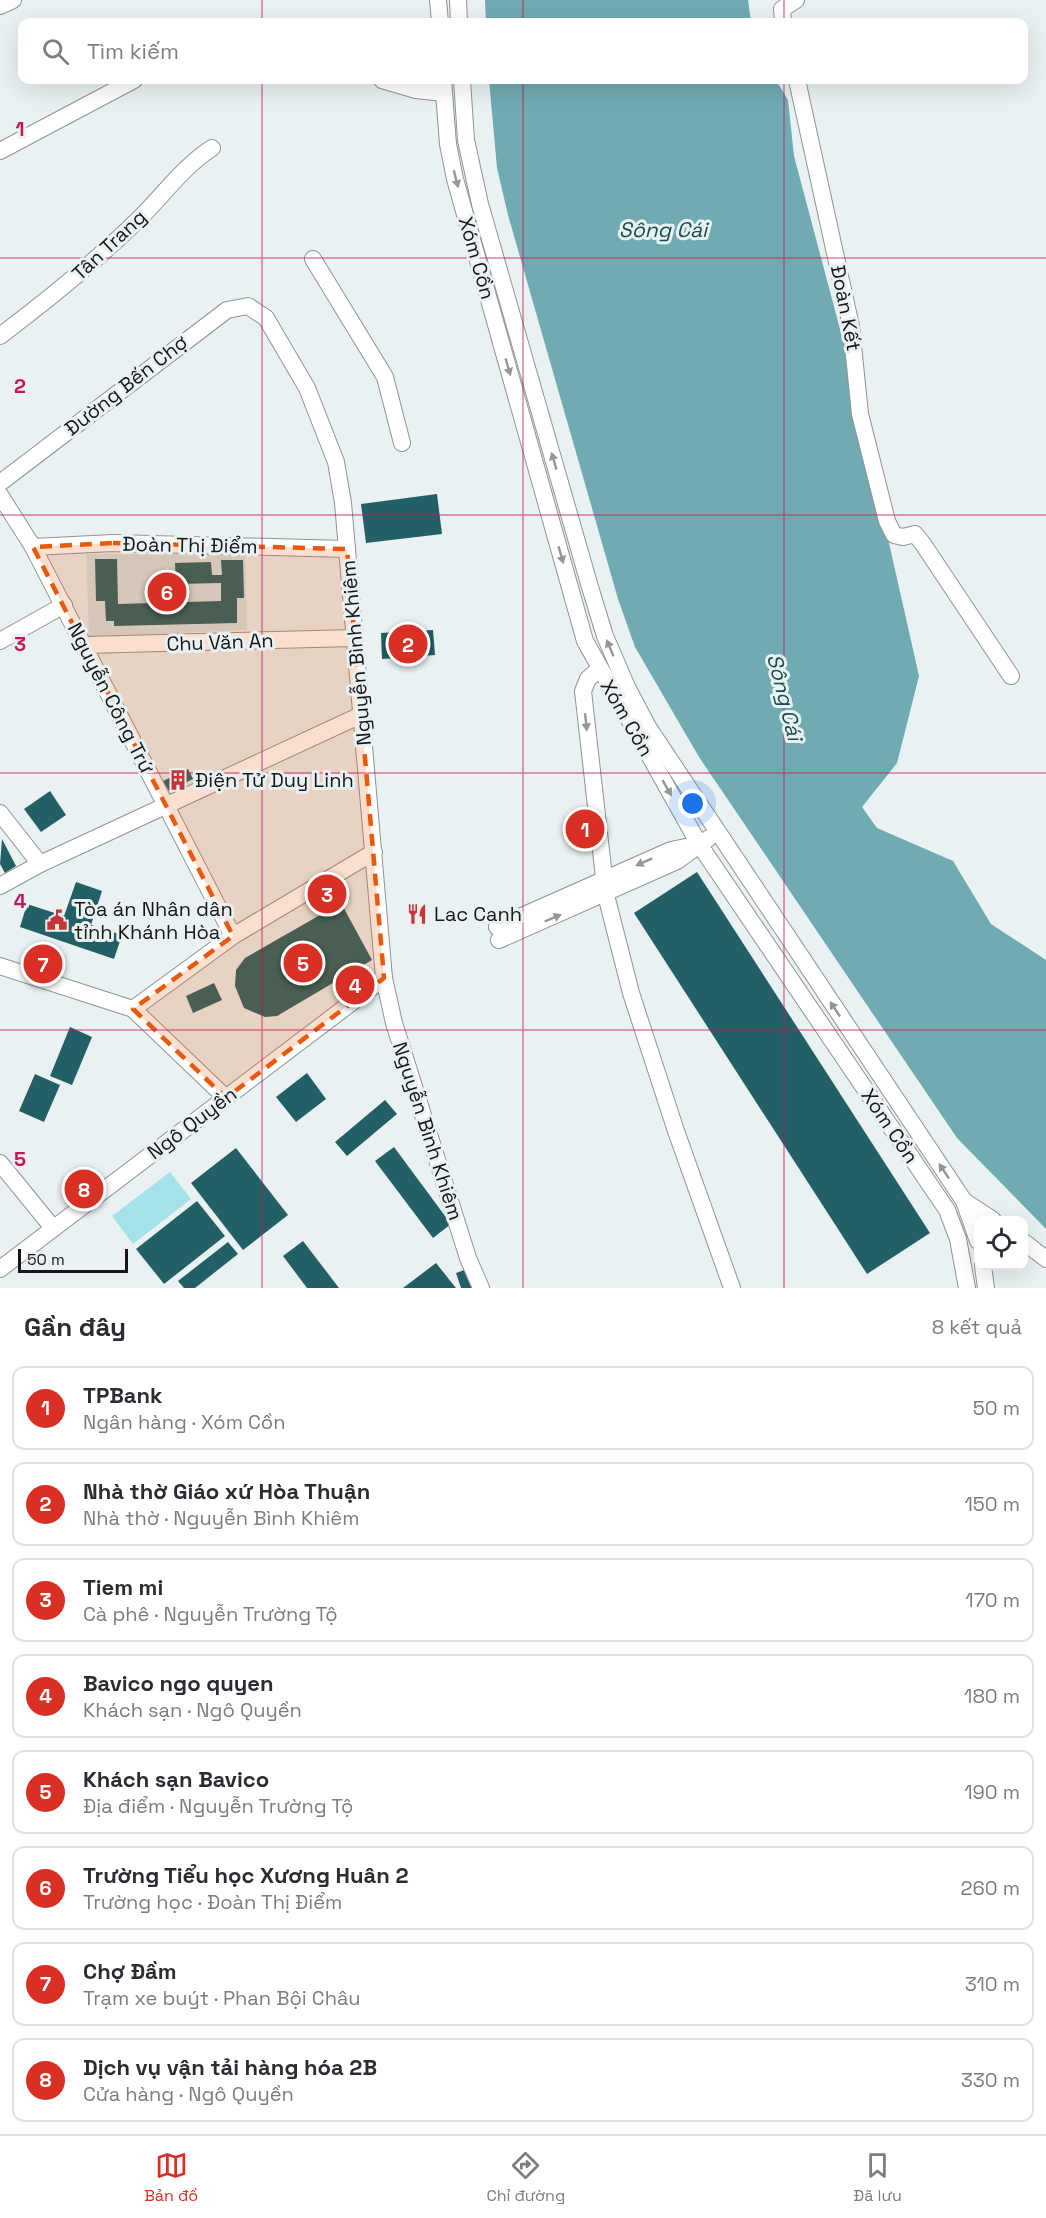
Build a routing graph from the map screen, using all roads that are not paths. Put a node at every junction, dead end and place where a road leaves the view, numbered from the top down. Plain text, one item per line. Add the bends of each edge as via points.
1 (13, 0) edge
2 (438, 0) edge
3 (458, 0) edge
4 (796, 0) edge
5 (0, 6) edge
6 (440, 18) edge
7 (459, 18) edge
8 (783, 18) edge
9 (126, 84) edge
10 (396, 84) edge
11 (462, 84) edge
12 (798, 84) edge
13 (443, 86) edge
14 (466, 140) junction
15 (448, 144) junction
16 (212, 148) dead end
17 (0, 151) edge
18 (314, 259) dead end
19 (258, 310) joint
20 (0, 336) edge
21 (402, 443) dead end
22 (0, 483) edge
23 (0, 495) edge
24 (33, 547) junction
25 (347, 549) junction
26 (64, 605) junction
27 (355, 638) junction
28 (0, 641) edge
29 (85, 645) junction
30 (599, 669) junction
31 (1011, 675) dead end
32 (361, 715) junction
33 (166, 807) junction
34 (0, 813) edge
35 (717, 833) junction
36 (699, 844) junction
37 (374, 852) junction
38 (40, 864) junction
39 (0, 886) edge
40 (605, 888) junction
41 (498, 934) dead end
42 (233, 936) junction
43 (0, 966) edge
44 (384, 978) junction
45 (133, 1009) junction
46 (226, 1098) junction
47 (0, 1163) edge
48 (964, 1201) junction
49 (947, 1210) junction
50 (986, 1216) edge
51 (53, 1228) junction
52 (974, 1230) edge
53 (1028, 1246) edge
54 (1046, 1259) edge
55 (0, 1269) edge
56 (984, 1270) edge
57 (481, 1288) edge
58 (732, 1288) edge
59 (967, 1288) edge
60 (986, 1288) edge

1 - 5 street
2 - 6 street
3 - 7 street
4 - 8 street via 782,9
9 - 17 street
10 - 13 street via 416,90
11 - 14 street, Xóm Cồn
12 - 31 street, Đoàn Kết via 851,326 860,414 880,500 894,536 915,534
13 - 15 street, Xóm Cồn
14 - 15 street
35 -> 14 street, Xóm Cồn via 648,726 605,636 480,204
15 -> 30 street, Xóm Cồn via 585,641
16 - 20 street, Tân Trang via 190,164 140,218 72,280
18 - 21 street via 385,377
19 - 22 street, Đường Bến Chợ via 248,306 227,310
19 - 25 street, Nguyễn Bình Khiêm via 307,388 328,435 336,462
23 - 24 street, Nguyễn Công Trứ
24 - 25 street, Đoàn Thị Điểm via 113,543
24 - 26 street, Nguyễn Công Trứ
25 - 27 street, Nguyễn Bình Khiêm
26 - 28 street
26 - 29 street, Nguyễn Công Trứ
27 - 29 street, Chu Văn An
27 - 32 street, Nguyễn Bình Khiêm
29 - 33 street, Nguyễn Công Trứ
30 -> 36 street, Xóm Cồn
30 -> 40 street via 588,679 583,691
32 - 33 street
32 - 37 street, Nguyễn Bình Khiêm
33 - 38 street
33 - 42 street, Nguyễn Công Trứ
34 - 38 street
35 - 36 street
48 -> 35 street, Xóm Cồn
36 - 40 street via 671,850
36 - 49 street, Xóm Cồn
37 - 42 street
37 - 44 street, Nguyễn Bình Khiêm
38 - 39 street
40 - 41 street
40 - 58 street via 631,993
42 - 45 street
43 - 45 street
44 - 46 street, Ngô Quyền
44 - 57 street, Nguyễn Bình Khiêm via 394,1023
45 - 46 street
46 - 51 street, Ngô Quyền
47 - 51 street
48 - 49 street
48 - 50 street
48 - 52 street, Xóm Cồn
49 - 59 street, Xóm Cồn via 958,1239
51 - 55 street, Ngô Quyền
53 - 54 street
56 - 60 street

